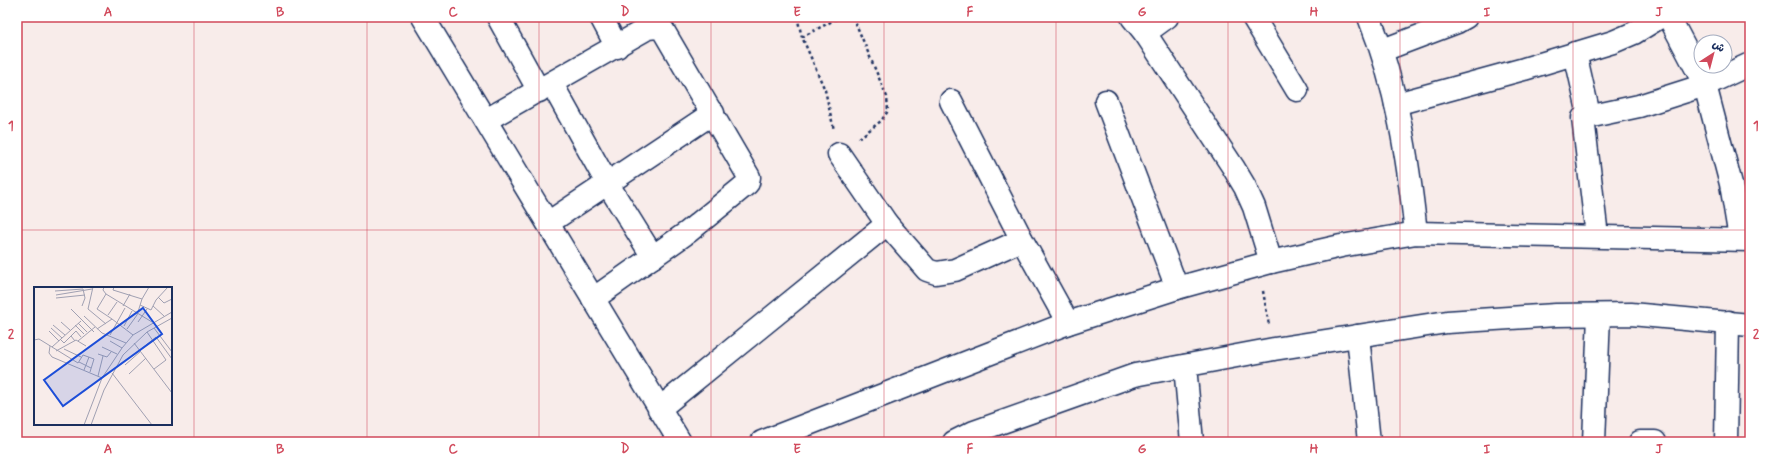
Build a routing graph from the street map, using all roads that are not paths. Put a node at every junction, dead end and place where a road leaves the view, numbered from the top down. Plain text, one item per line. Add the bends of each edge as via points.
1 (423, 17) edge
2 (498, 17) edge
3 (601, 17) edge
4 (1167, 17) edge
5 (1253, 17) edge
6 (1369, 17) edge
7 (1466, 17) edge
8 (1660, 17) edge
9 (1669, 17) edge
10 (1139, 25) edge
11 (617, 47) junction
12 (1382, 50) junction
13 (1575, 53) junction
14 (1750, 64) edge
15 (1705, 85) junction
16 (545, 88) junction
17 (1297, 90) dead end
18 (951, 101) dead end
19 (1106, 101) dead end
20 (1396, 104) junction
21 (713, 113) junction
22 (1589, 115) junction
23 (486, 120) junction
24 (839, 154) road end
25 (607, 183) junction
26 (548, 223) junction
27 (887, 224) junction
28 (1416, 233) junction
29 (1597, 236) junction
30 (1745, 239) edge
31 (1022, 240) junction
32 (653, 257) junction
33 (1271, 262) junction
34 (1177, 288) junction
35 (593, 299) junction
36 (1599, 314) junction
37 (1728, 322) junction
38 (1068, 323) junction
39 (1750, 325) edge
40 (1358, 336) junction
41 (1184, 366) junction
42 (659, 409) junction
43 (680, 442) edge
44 (762, 442) edge
45 (954, 442) edge
46 (1192, 442) edge
47 (1369, 442) edge
48 (1594, 442) edge
49 (1640, 442) edge
50 (1655, 442) edge
51 (1726, 442) edge

1 - 23 street
2 - 16 street
3 - 11 street
4 - 10 street
5 - 17 street
6 - 12 street
7 - 12 street
8 - 13 street via 1613,42
9 - 15 street
10 - 33 street via 1241,180 1254,207
11 - 16 street
11 - 21 street via 648,28 656,27 662,30
12 - 20 street
13 - 20 street
13 - 22 street
14 - 15 street
15 - 22 street via 1639,106
15 - 30 street
16 - 23 street
16 - 25 street
18 - 31 street
19 - 34 street
20 - 28 street via 1409,163
21 - 25 street
21 - 32 street via 750,180 743,189
22 - 29 street via 1582,120
23 - 26 street
24 - 27 street
25 - 26 street
25 - 32 street
26 - 35 street
27 - 31 street via 927,270 936,273 954,270
27 - 42 street
28 - 29 street
28 - 33 street
29 - 30 street
31 - 38 street
32 - 35 street
33 - 34 street
34 - 38 street
35 - 42 street
36 - 37 street
36 - 40 street via 1447,322
36 - 48 street
37 - 39 street
37 - 51 street
38 - 44 street
40 - 41 street
40 - 47 street
41 - 45 street via 1135,375 974,432
41 - 46 street
42 - 43 street
49 - 50 street

